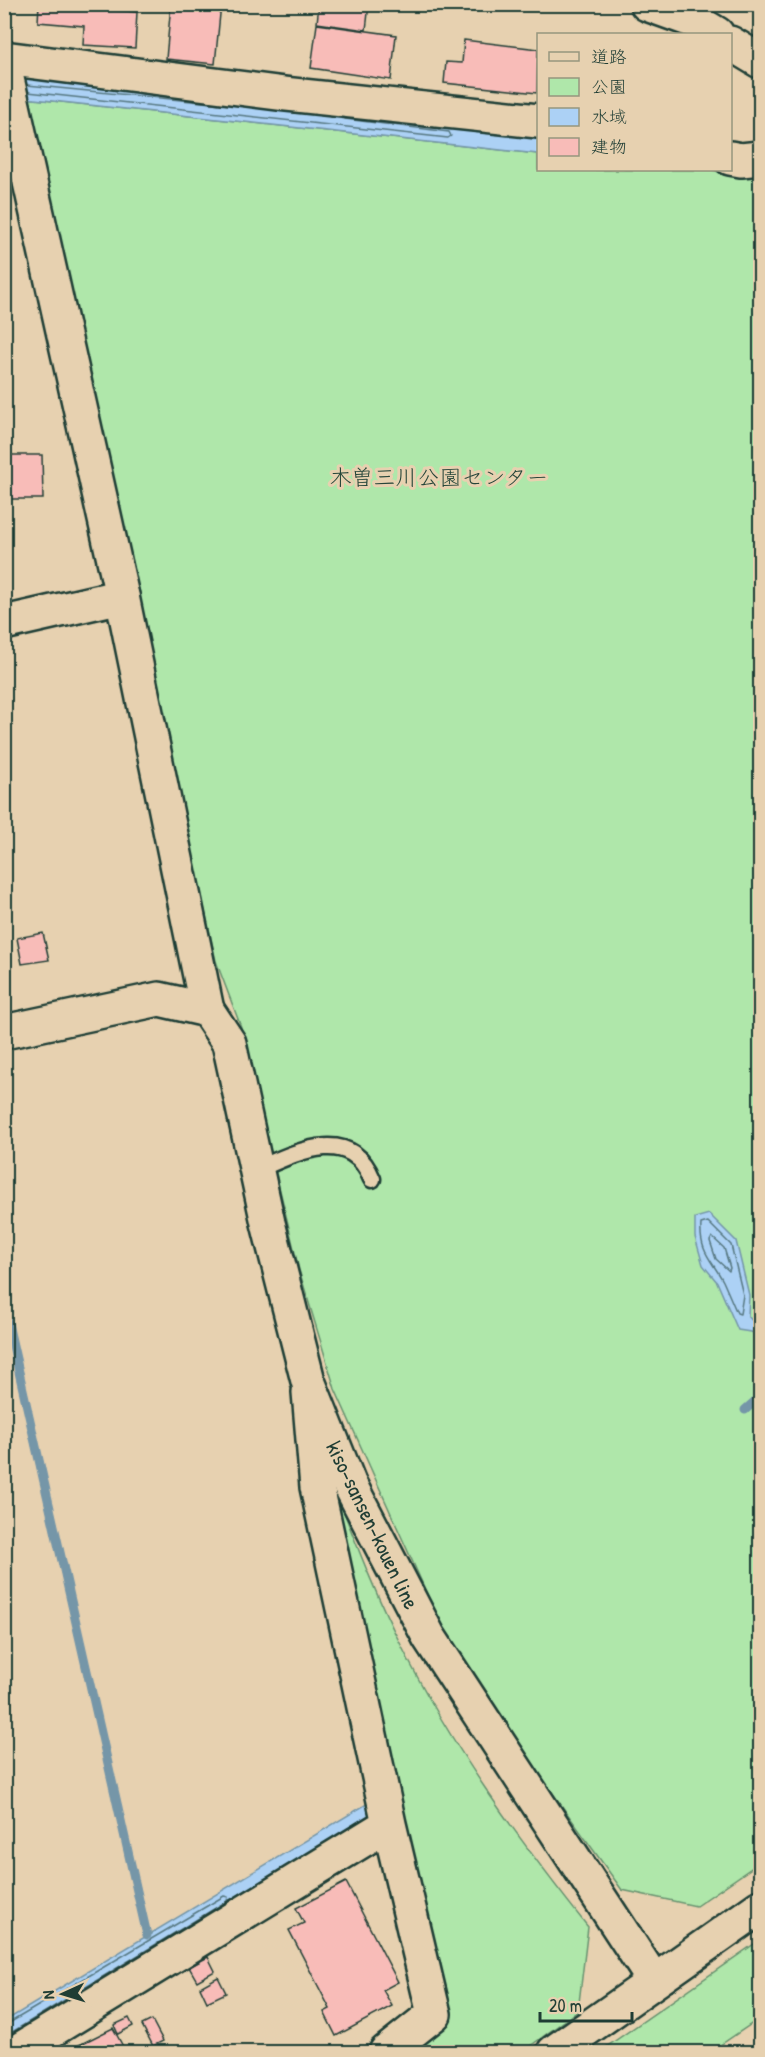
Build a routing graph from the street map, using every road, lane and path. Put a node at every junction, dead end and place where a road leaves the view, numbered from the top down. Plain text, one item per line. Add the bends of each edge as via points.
1 (647, 4) edge
2 (715, 33) edge
3 (732, 44) edge
4 (760, 61) edge
5 (5, 64) edge
6 (537, 121) edge
7 (732, 158) edge
8 (760, 158) edge
9 (122, 596) junction
10 (4, 623) edge
11 (207, 1010) junction
12 (4, 1032) edge
13 (256, 1170) junction
14 (372, 1179) dead end
15 (308, 1381) junction
16 (389, 1824) junction
17 (760, 1907) edge
18 (654, 1981) junction
19 (16, 2052) edge
20 (386, 2052) edge
21 (554, 2052) edge

1 - 2 street
3 - 4 street
5 - 6 street
5 - 9 street
7 - 8 street
9 - 10 street
9 - 11 street
11 - 12 street via 159,999
11 - 13 street, kiso-sansen-kouen line via 229,1043
13 - 14 lane via 296,1152 319,1146 335,1147 366,1163
13 - 15 street, kiso-sansen-kouen line
15 - 16 street via 317,1487
15 - 18 street, kiso-sansen-kouen line via 349,1483 429,1637
16 - 19 street
16 - 20 street via 434,2014
17 - 18 street
18 - 21 street

